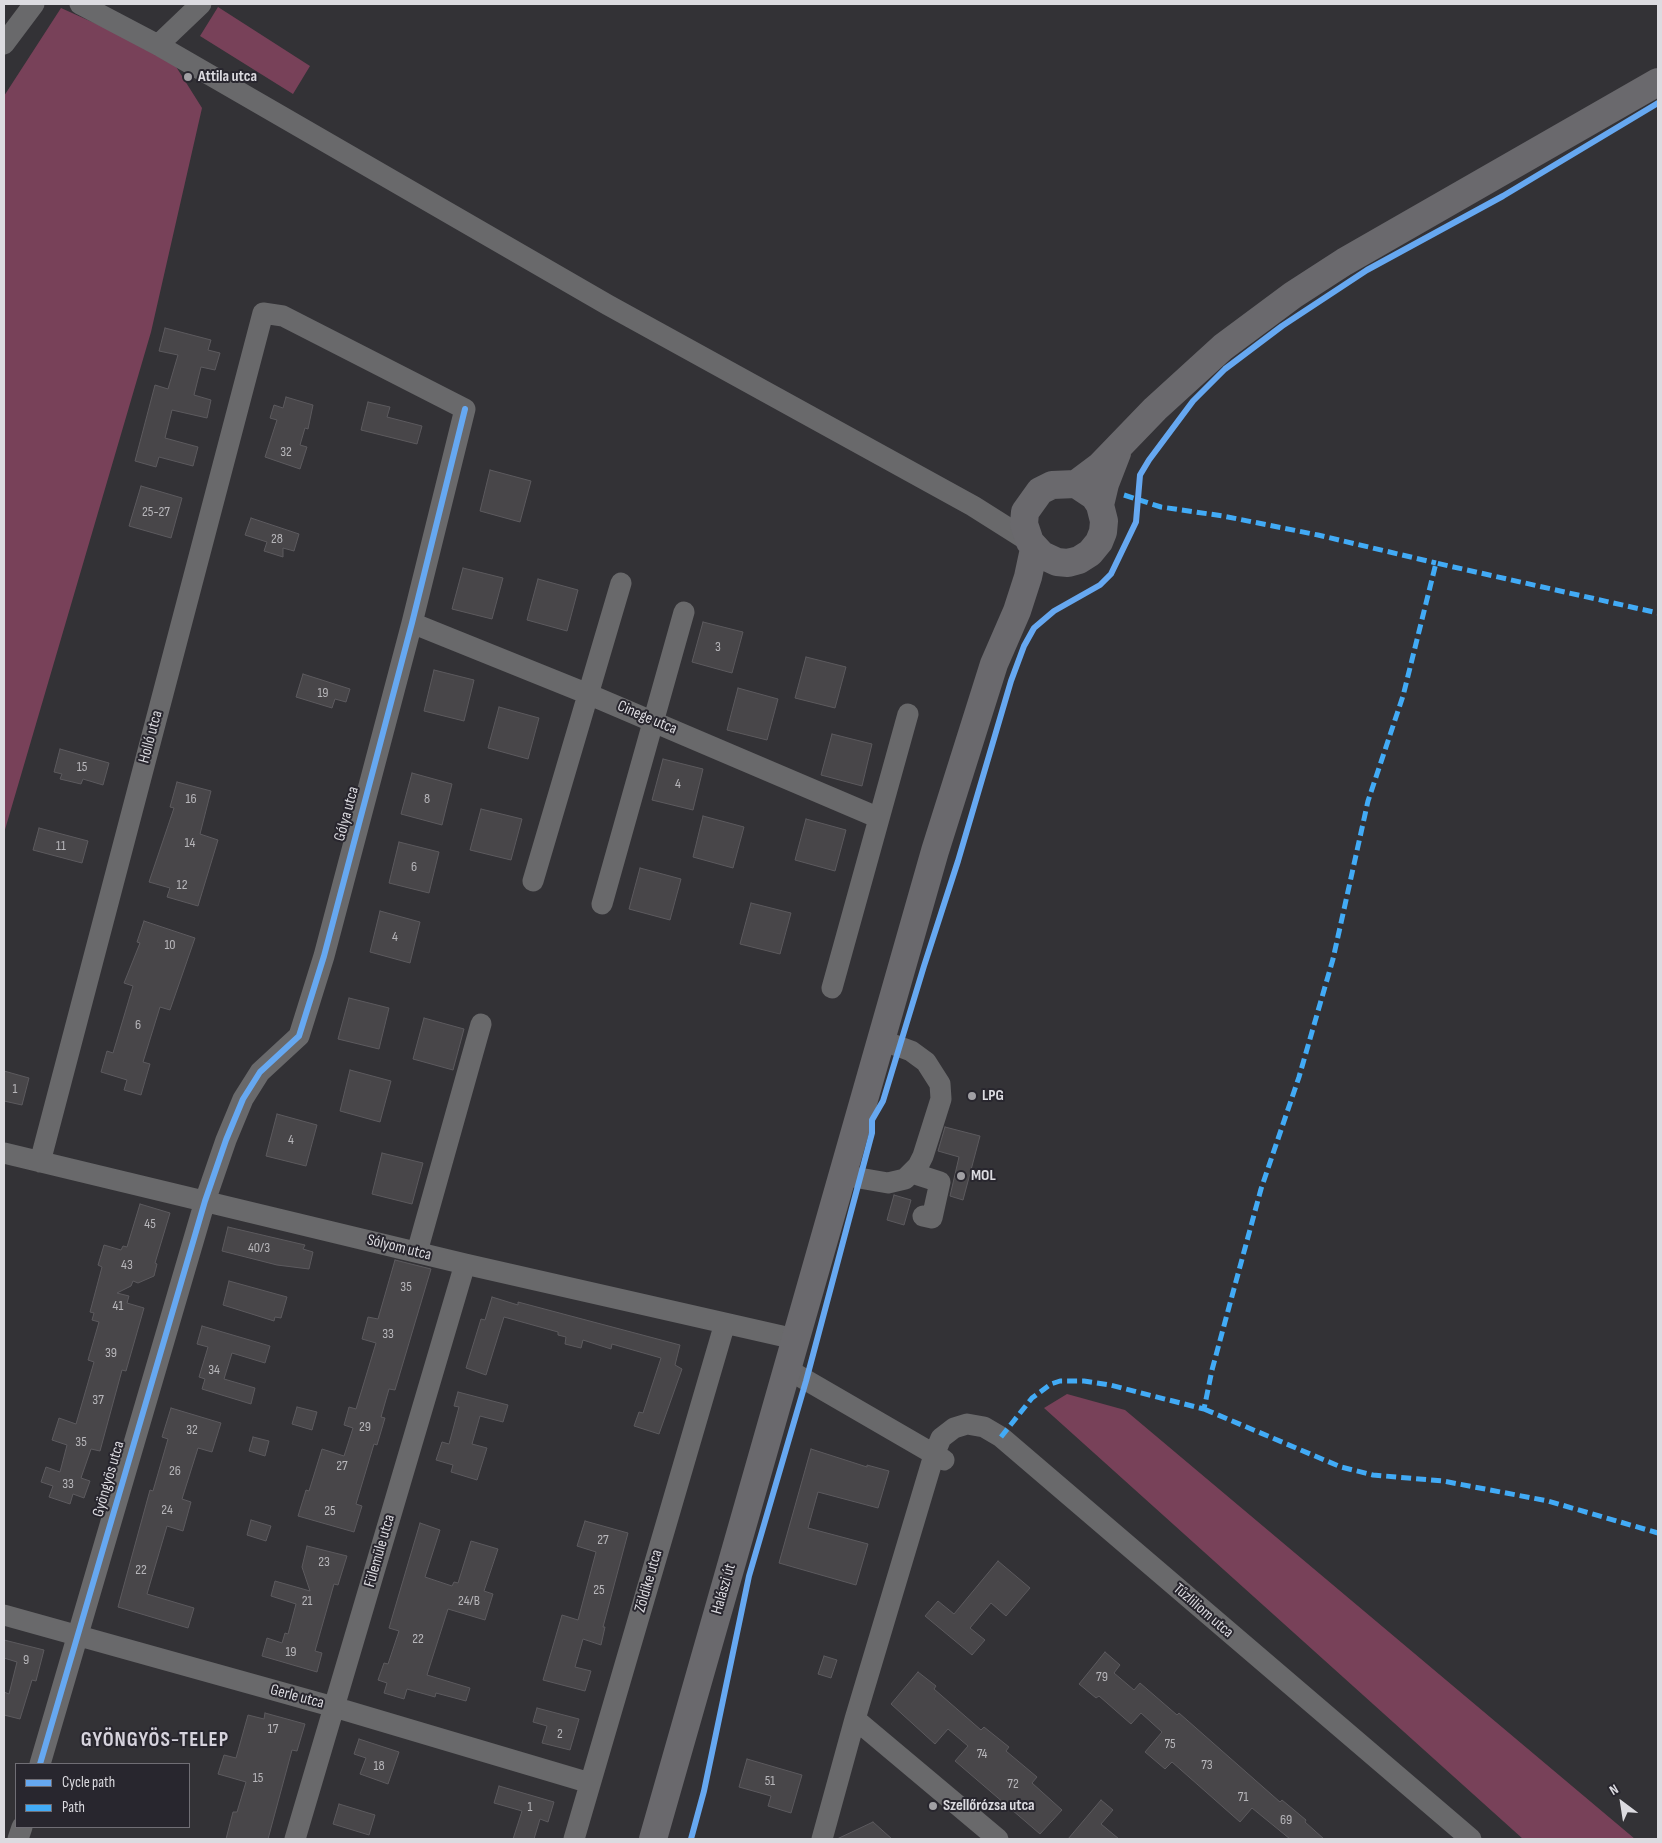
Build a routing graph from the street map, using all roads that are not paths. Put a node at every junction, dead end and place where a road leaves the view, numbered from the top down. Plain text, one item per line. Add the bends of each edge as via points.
1 (34, 4) edge
2 (80, 4) edge
3 (201, 4) edge
4 (4, 44) edge
5 (158, 45) junction
6 (1658, 82) edge
7 (464, 409) joint
8 (1118, 450) junction
9 (1076, 484) junction
10 (1100, 505) junction
11 (973, 506) junction
12 (1025, 512) junction
13 (1032, 545) junction
14 (1058, 562) junction
15 (621, 583) dead end
16 (1017, 611) junction
17 (684, 612) dead end
18 (412, 623) junction
19 (588, 694) junction
20 (908, 714) dead end
21 (654, 721) junction
22 (879, 818) junction
23 (533, 881) dead end
24 (602, 904) dead end
25 (832, 988) dead end
26 (481, 1024) dead end
27 (881, 1040) junction
28 (4, 1153) edge
29 (40, 1162) junction
30 (912, 1173) junction
31 (842, 1175) junction
32 (205, 1201) junction
33 (923, 1216) dead end
34 (417, 1252) junction
35 (465, 1264) junction
36 (724, 1323) junction
37 (795, 1339) junction
38 (787, 1369) junction
39 (939, 1457) junction
40 (4, 1615) edge
41 (77, 1636) junction
42 (334, 1707) junction
43 (855, 1719) junction
44 (40, 1763) edge
45 (590, 1783) junction
46 (295, 1839) edge
47 (574, 1839) edge
48 (653, 1839) edge
49 (822, 1839) edge
50 (998, 1839) edge
51 (1471, 1839) edge

1 - 4 street
2 - 5 street
3 - 5 street
5 - 11 street via 608,306
6 - 8 main road via 1352,257 1293,296 1223,347 1155,410
7 - 18 street, Gólya utca
7 - 29 street, Holló utca via 283,316 263,313
8 - 9 main road
8 - 10 main road
9 - 10 main road via 1094,496
9 - 12 main road via 1052,485 1040,491
10 - 14 main road via 1104,521 1099,542 1079,560
11 - 12 street via 1013,517
11 - 13 street
12 - 13 main road via 1026,533
13 - 14 main road via 1042,556
13 - 16 main road via 1028,577
14 - 16 main road via 1048,568
15 - 19 street
16 - 27 main road, Halászi út via 994,664 963,757
17 - 21 street
18 - 19 street, Cinege utca
18 - 32 street, Gólya utca via 324,956 299,1036 260,1072 243,1099
19 - 21 street, Cinege utca
19 - 23 street
20 - 22 street
21 - 22 street, Cinege utca
21 - 24 street
22 - 25 street
26 - 34 street
27 - 30 street via 919,1056 940,1084 941,1099 923,1156
27 - 31 main road, Halászi út
28 - 29 street, Sólyom utca
29 - 32 street, Sólyom utca
30 - 31 street via 888,1183
30 - 33 street via 940,1182 932,1218
31 - 37 main road, Halászi út
32 - 34 street, Sólyom utca
32 - 41 street, Gyöngyös utca
34 - 35 street, Sólyom utca
35 - 36 street, Sólyom utca
35 - 42 street, Fülemüle utca
36 - 37 street, Sólyom utca
36 - 45 street, Zöldike utca
37 - 38 main road, Halászi út
38 - 39 street
38 - 48 main road, Halászi út
39 - 43 street
39 - 51 street, Tűzliliom utca via 941,1438 954,1428 968,1424 984,1427 1001,1436
40 - 41 street, Gerle utca
41 - 42 street, Gerle utca
41 - 44 street, Gyöngyös utca
42 - 45 street, Gerle utca
42 - 46 street, Fülemüle utca
43 - 49 street
43 - 50 street
45 - 47 street, Zöldike utca

